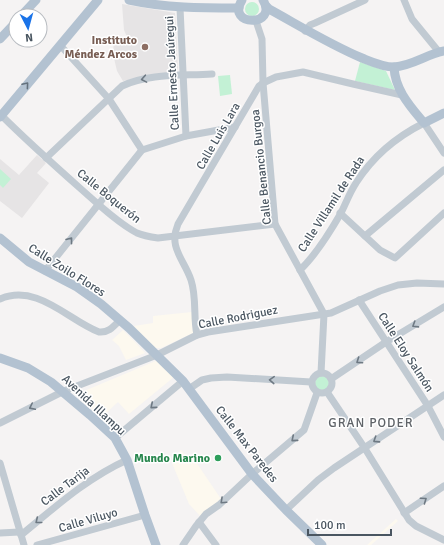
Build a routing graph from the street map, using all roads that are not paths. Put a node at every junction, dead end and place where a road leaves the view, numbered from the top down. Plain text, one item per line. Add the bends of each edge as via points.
1 (36, 0) edge
2 (98, 0) edge
3 (129, 0) edge
4 (365, 0) edge
5 (404, 0) edge
6 (147, 2) edge
7 (241, 4) edge
8 (266, 7) edge
9 (28, 8) edge
10 (180, 8) junction
11 (256, 21) junction
12 (8, 30) edge
13 (305, 30) junction
14 (0, 39) edge
15 (60, 45) junction
16 (442, 52) edge
17 (394, 67) junction
18 (212, 74) dead end
19 (183, 76) junction
20 (263, 83) junction
21 (402, 94) junction
22 (110, 99) junction
23 (444, 113) edge
24 (0, 115) edge
25 (424, 123) junction
26 (235, 127) junction
27 (186, 136) junction
28 (142, 150) junction
29 (444, 153) edge
30 (46, 158) junction
31 (444, 170) edge
32 (98, 204) junction
33 (340, 213) junction
34 (444, 213) edge
35 (275, 224) junction
36 (174, 236) junction
37 (365, 236) junction
38 (0, 238) edge
39 (300, 270) junction
40 (45, 271) junction
41 (444, 284) edge
42 (0, 299) edge
43 (359, 300) junction
44 (444, 307) edge
45 (324, 314) junction
46 (120, 320) junction
47 (197, 335) junction
48 (386, 342) junction
49 (156, 355) junction
50 (0, 358) edge
51 (321, 373) junction
52 (332, 379) junction
53 (183, 381) junction
54 (311, 382) junction
55 (189, 389) junction
56 (64, 392) junction
57 (327, 392) junction
58 (317, 393) junction
59 (444, 395) edge
60 (428, 406) junction
61 (0, 423) edge
62 (444, 437) edge
63 (115, 438) junction
64 (364, 447) junction
65 (127, 460) junction
66 (0, 463) edge
67 (252, 474) junction
68 (444, 486) edge
69 (286, 510) junction
70 (404, 514) junction
71 (145, 515) junction
72 (199, 522) junction
73 (0, 533) edge
74 (20, 534) junction
75 (444, 540) edge
76 (24, 545) edge
77 (37, 545) edge
78 (156, 545) edge
79 (183, 545) edge
80 (216, 545) edge
81 (322, 545) edge

1 - 9 main road
2 - 15 main road
3 - 6 main road
4 - 13 street via 310,25
5 - 16 street via 412,19
6 - 10 main road
7 - 10 main road
7 - 11 main road via 240,12 244,19
8 - 11 main road via 262,17
8 - 13 main road
10 - 19 street, Calle Ernesto Jaúregui
11 - 20 street, Calle Benancio Burgoa via 262,39
12 - 14 main road
13 - 17 main road via 365,59
15 - 22 street
24 -> 15 main road
16 - 17 main road
17 - 21 main road
18 - 19 street
19 -> 22 street via 132,81 122,86
19 - 27 street, Calle Ernesto Jaúregui
20 - 21 street via 276,77 303,72
20 - 26 street, Calle Luis Lara
20 - 35 street, Calle Benancio Burgoa
21 - 25 main road
22 - 28 street
22 - 30 street
23 - 25 main road, Calle Villamil de Rada
24 - 30 street, Calle Boquerón
25 - 29 street
25 - 33 street, Calle Villamil de Rada via 398,137 374,159
26 - 27 street
26 - 36 street, Calle Luis Lara via 178,224
27 - 28 street
28 - 32 street
30 - 32 street, Calle Boquerón
31 - 37 street
32 - 36 street, Calle Boquerón via 137,233 158,238
40 -> 32 street
33 - 37 street
33 - 39 street, Calle Villamil de Rada
34 - 37 street via 395,258 380,250
35 - 36 street, Calle Boquerón
35 - 39 street, Calle Benancio Burgoa
36 - 47 street via 175,246 191,279
38 - 40 main road, Calle Zoilo Flores via 29,262
39 - 45 street, Calle Benancio Burgoa
40 - 46 main road, Calle Zoilo Flores via 77,287
41 - 43 street, Calle Rodriguez via 398,285
42 - 46 street via 18,295 31,296 43,300 100,332 111,329
43 - 45 street, Calle Rodriguez via 332,313
43 - 48 street, Calle Eloy Salmón
44 -> 48 street
45 - 47 street, Calle Rodriguez
45 - 51 street
46 - 49 main road, Calle Zoilo Flores
47 - 49 street, Calle Rodriguez
48 -> 52 street
48 - 60 street, Calle Eloy Salmón
49 - 53 main road, Calle Max Paredes
49 - 56 street, Calle Rodriguez
50 - 56 main road, Avenida Illampu via 28,368
51 - 52 street
51 - 54 street via 314,376
52 - 57 street via 331,388
53 - 55 main road, Calle Max Paredes
53 -> 63 street
54 -> 55 street via 227,377 202,380
54 - 58 street
55 - 67 main road, Calle Max Paredes
56 -> 61 street, Calle Rodriguez
56 - 63 main road, Avenida Illampu
57 - 58 street
57 - 64 street
58 -> 67 street via 304,430
59 - 60 street
60 - 62 street, Calle Eloy Salmón
60 -> 64 street
63 - 65 main road, Avenida Illampu
64 - 69 street via 318,480
64 - 70 street
65 - 71 main road, Avenida Illampu
65 -> 74 street, Calle Tarija via 88,482
66 - 74 street
67 - 69 main road, Calle Max Paredes
67 -> 72 street
70 -> 68 street
69 - 81 main road, Calle Max Paredes
70 - 75 street via 416,526
71 - 77 street, Calle Viluyo
71 - 78 main road, Avenida Illampu
72 - 79 street
72 - 80 street
73 - 74 street
74 - 76 street

